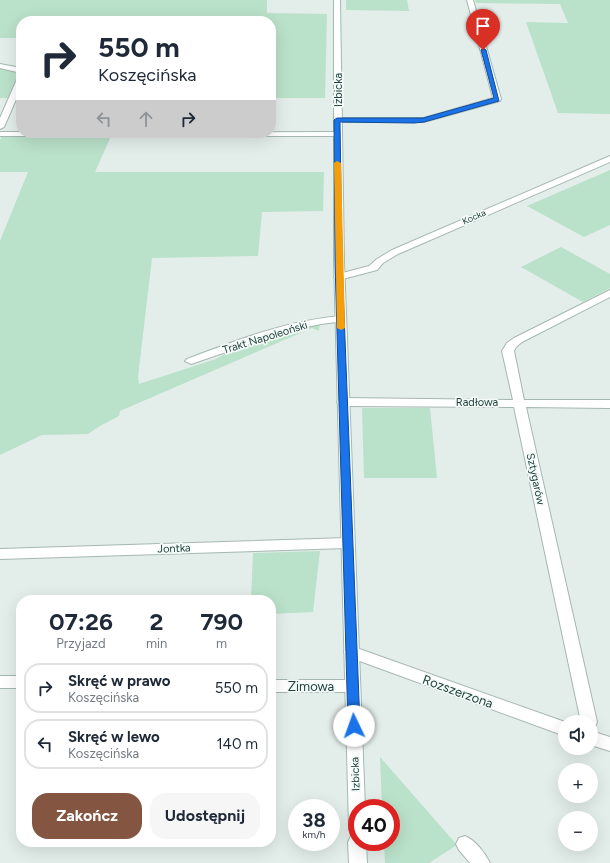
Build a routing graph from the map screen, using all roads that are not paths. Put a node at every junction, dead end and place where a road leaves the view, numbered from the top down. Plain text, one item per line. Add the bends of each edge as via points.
1 (337, 0) edge
2 (470, 0) edge
3 (0, 66) edge
4 (16, 69) edge
5 (16, 90) edge
6 (337, 120) junction
7 (0, 126) edge
8 (0, 134) edge
9 (16, 134) edge
10 (276, 134) edge
11 (337, 134) junction
12 (610, 159) edge
13 (339, 277) junction
14 (610, 293) edge
15 (340, 320) junction
16 (191, 361) dead end
17 (343, 402) junction
18 (519, 403) junction
19 (610, 404) edge
20 (347, 543) junction
21 (0, 554) edge
22 (351, 652) junction
23 (0, 682) edge
24 (16, 682) edge
25 (276, 686) edge
26 (352, 686) junction
27 (587, 715) edge
28 (558, 726) edge
29 (598, 739) edge
30 (610, 744) edge
31 (356, 799) edge
32 (465, 844) dead end
33 (358, 851) edge
34 (358, 863) edge
35 (481, 863) edge

1 - 6 street, Izbicka
2 - 6 street via 497,99 424,120
3 - 4 street
5 - 7 street
6 - 11 street, Izbicka
8 - 9 street
10 - 11 street
11 - 13 street, Izbicka
12 - 13 street, Kocka via 395,252 373,268
13 - 15 street, Izbicka
14 - 18 street, Sztygarów via 511,345 508,351
15 - 16 street, Trakt Napoleoński via 292,327
15 - 17 street, Izbicka
17 - 18 street, Radłowa
17 - 20 street, Izbicka
18 - 19 street, Radłowa
18 - 27 street, Sztygarów
20 - 21 street, Jontka
20 - 22 street, Izbicka
22 - 26 street, Izbicka
22 - 28 street, Rozszerzona
23 - 24 street
25 - 26 street, Zimowa
26 - 31 street, Izbicka
29 - 30 street
32 - 35 street
33 - 34 street

